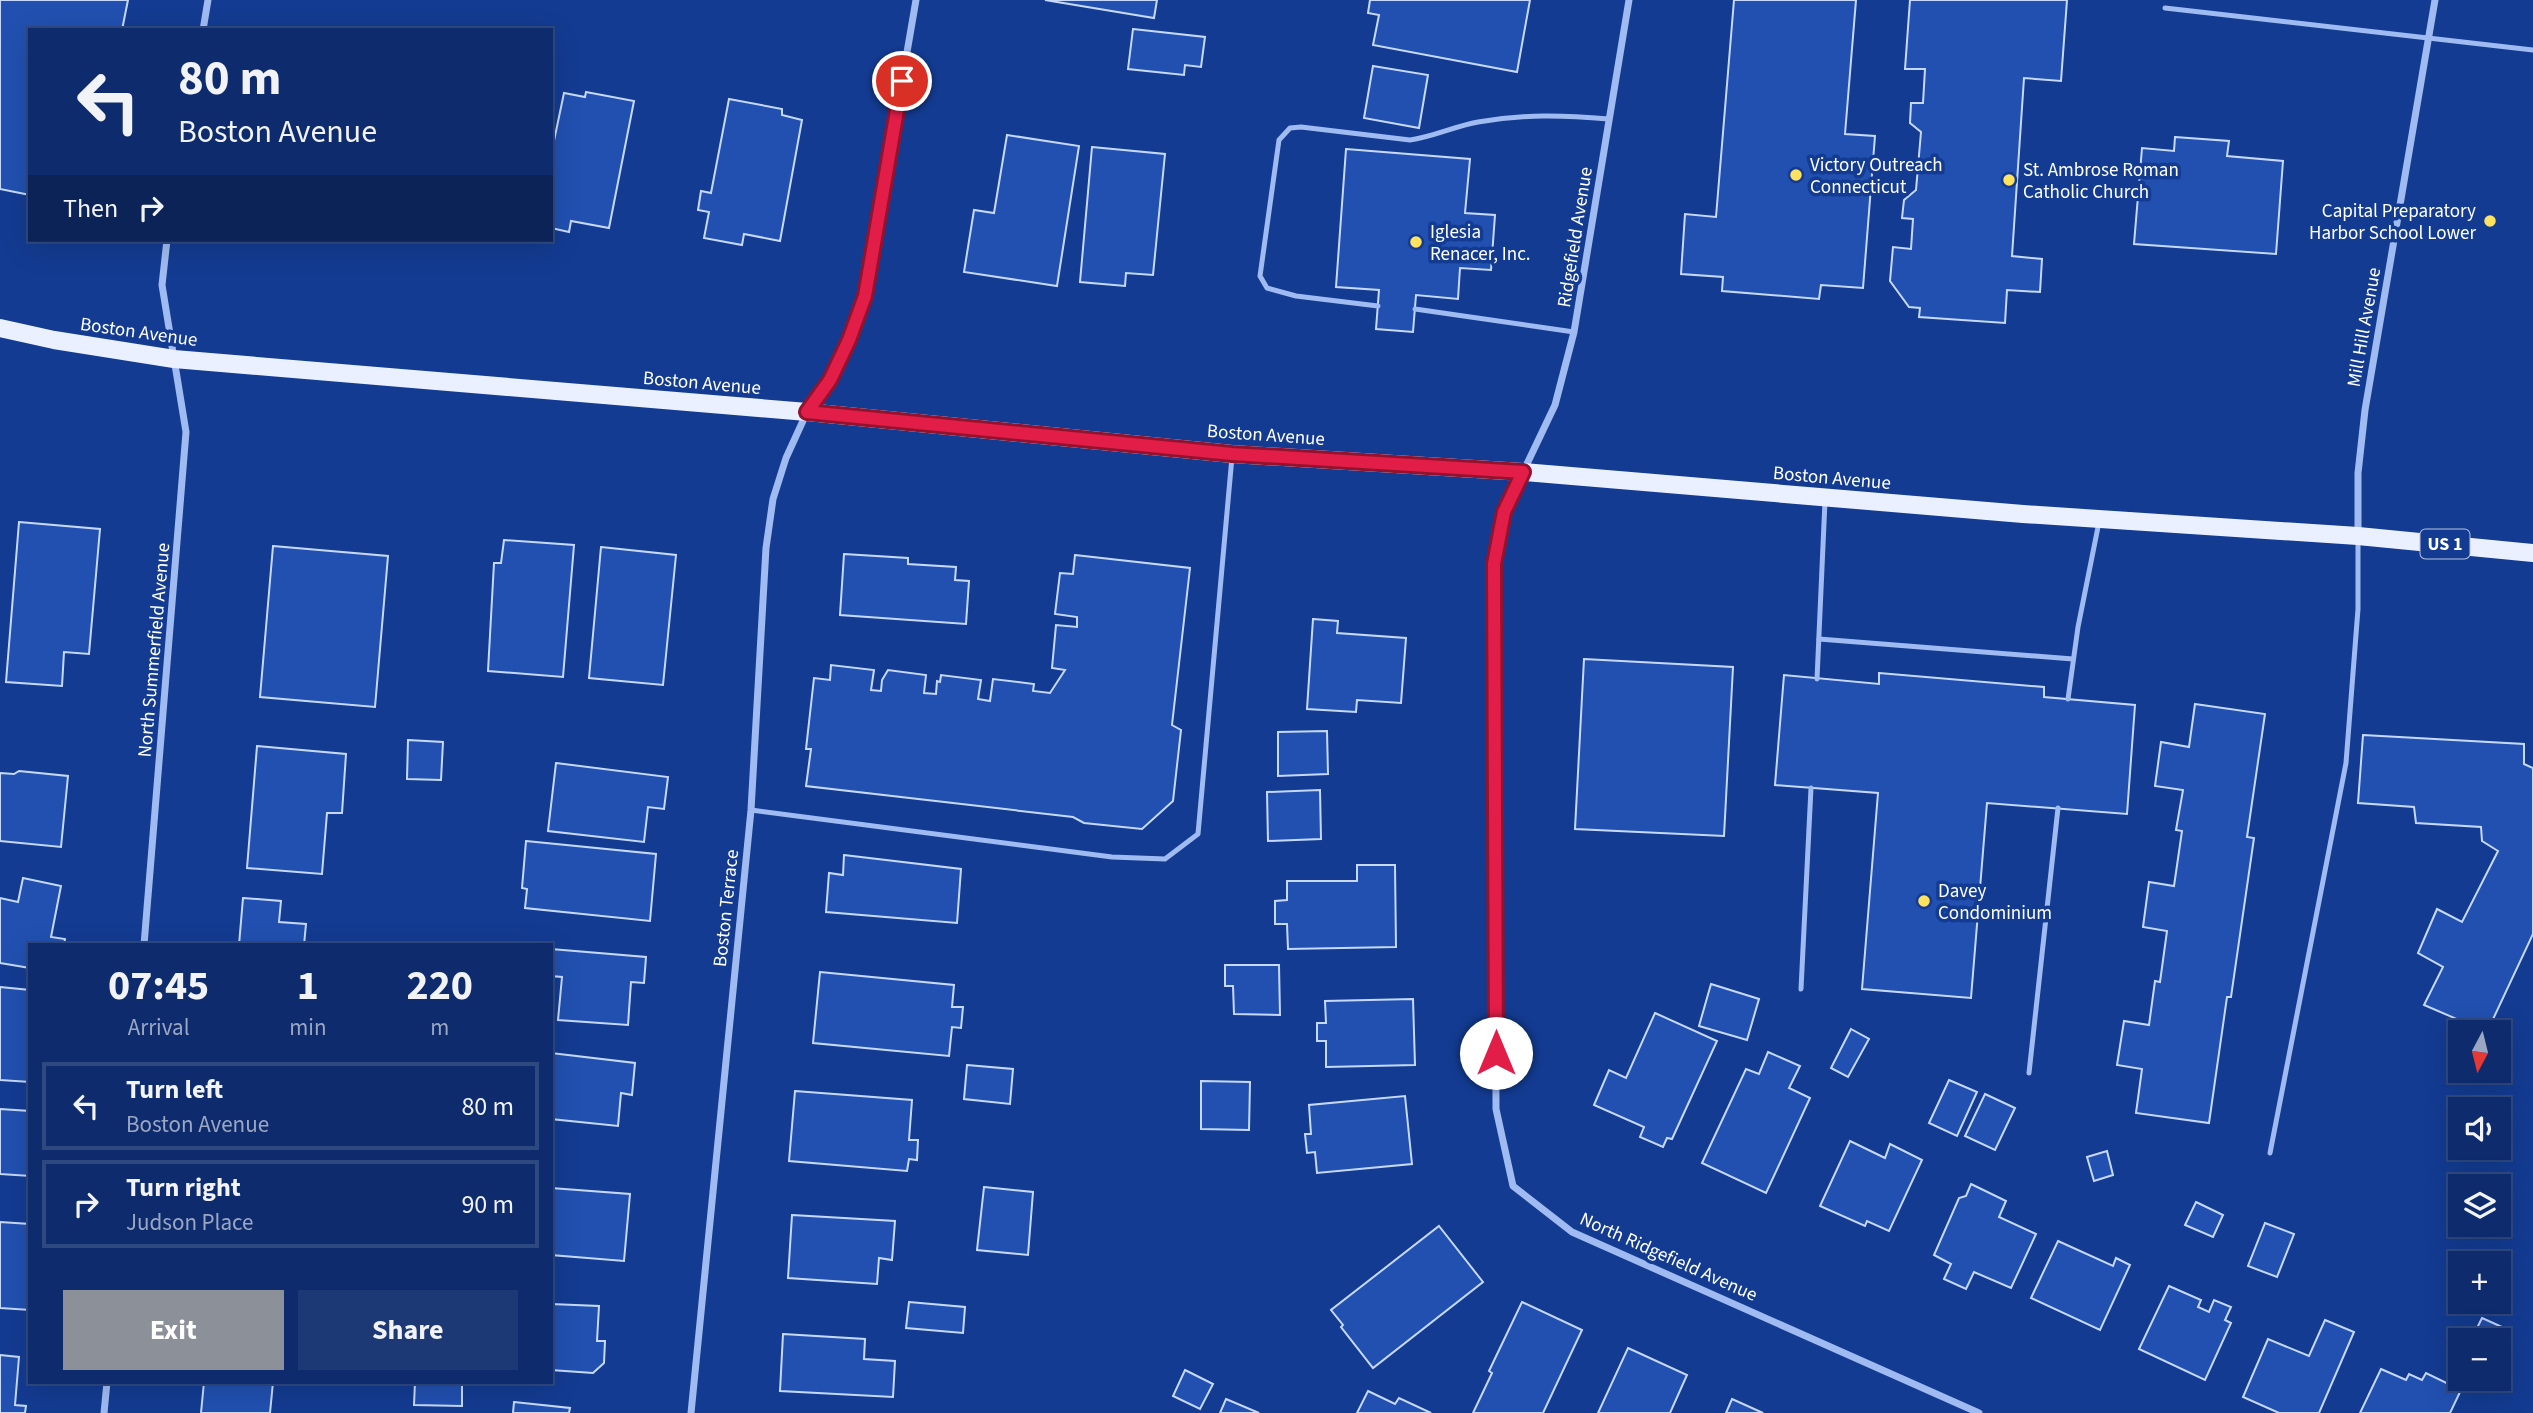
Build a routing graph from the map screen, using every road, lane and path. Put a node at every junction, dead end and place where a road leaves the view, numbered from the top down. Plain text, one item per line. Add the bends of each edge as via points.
1 (208, 0) edge
2 (916, 0) edge
3 (1629, 0) edge
4 (2435, 0) edge
5 (2165, 8) dead end
6 (203, 28) edge
7 (2429, 38) junction
8 (2533, 50) edge
9 (1609, 119) junction
10 (167, 242) edge
11 (1378, 306) dead end
12 (1415, 309) dead end
13 (0, 328) edge
14 (1574, 332) junction
15 (174, 359) junction
16 (807, 412) junction
17 (1232, 454) junction
18 (1523, 472) junction
19 (1826, 498) junction
20 (2100, 519) junction
21 (2358, 536) junction
22 (2533, 553) edge
23 (1819, 639) junction
24 (2073, 659) junction
25 (1817, 679) dead end
26 (2068, 699) dead end
27 (1811, 788) dead end
28 (2058, 808) dead end
29 (751, 810) junction
30 (144, 943) edge
31 (1801, 989) dead end
32 (2029, 1073) dead end
33 (2270, 1153) dead end
34 (107, 1384) edge
35 (104, 1413) edge
36 (691, 1413) edge
37 (1979, 1413) edge

1 - 6 street
2 - 16 street, Boston Terrace via 865,296 830,380
3 - 9 street, Ridgefield Avenue
4 - 7 street, Mill Hill Avenue
5 - 7 lane
7 - 8 lane
7 - 21 street, Mill Hill Avenue via 2365,410
9 - 11 lane via 1527,115 1475,122 1410,140 1290,128 1279,140 1260,276 1268,288 1296,296
9 - 14 street, Ridgefield Avenue
10 - 15 street, North Summerfield Avenue via 162,285
12 - 14 lane
13 - 15 main road, Boston Avenue / US 1
14 - 18 street, Ridgefield Avenue via 1555,405
15 - 16 main road, Boston Avenue / US 1
15 - 30 street, North Summerfield Avenue via 185,422 185,463
16 - 17 main road, Boston Avenue / US 1
16 - 29 street, Boston Terrace via 773,499 766,548
17 - 18 main road, Boston Avenue / US 1
17 - 29 lane via 1198,834 1176,851 1165,859 1112,858
18 - 19 main road, Boston Avenue / US 1
18 - 37 street, North Ridgefield Avenue via 1504,512 1494,564 1496,1109 1513,1186 1572,1232
19 - 20 main road, Boston Avenue / US 1
19 - 23 lane
20 - 21 main road, Boston Avenue / US 1
20 - 24 lane
21 - 22 main road, Boston Avenue / US 1
21 - 33 lane via 2358,608 2346,762
23 - 24 lane
23 - 25 lane
24 - 26 lane
27 - 31 lane
28 - 32 lane
29 - 36 street, Boston Terrace
34 - 35 street

